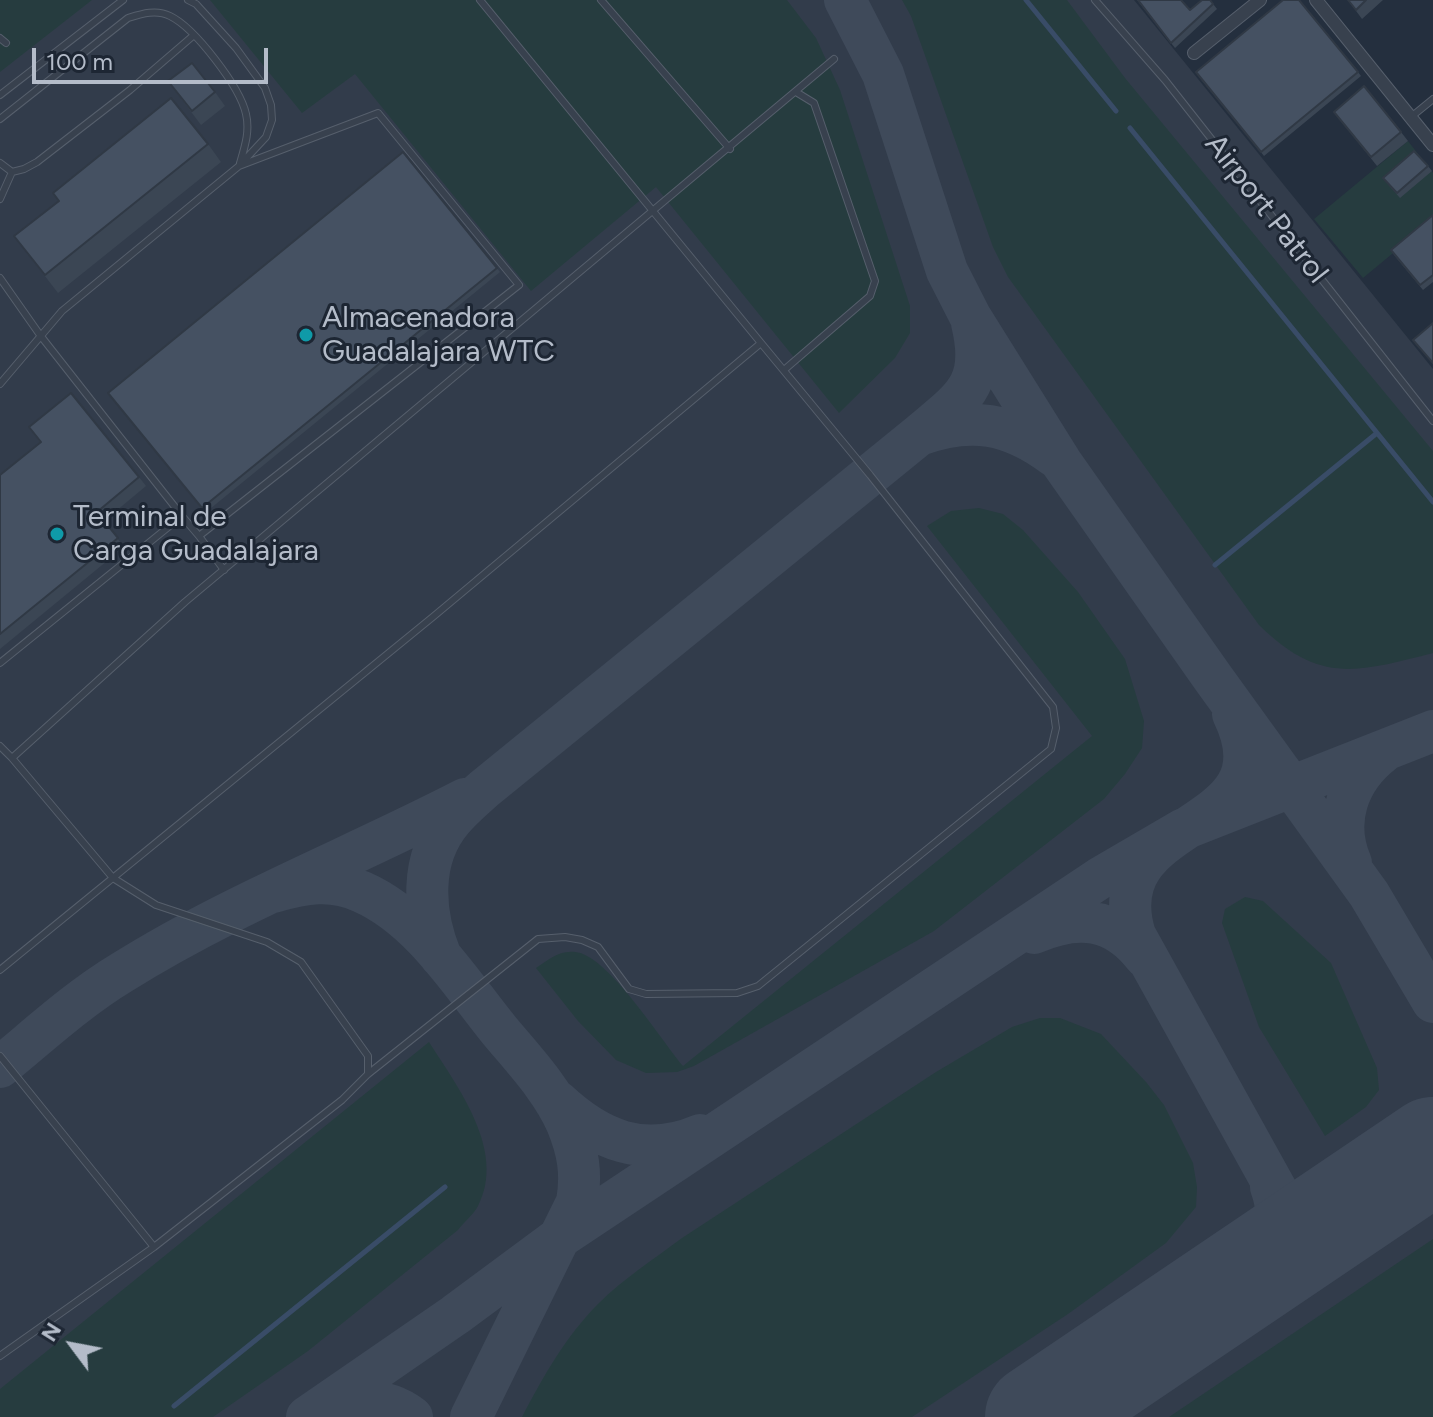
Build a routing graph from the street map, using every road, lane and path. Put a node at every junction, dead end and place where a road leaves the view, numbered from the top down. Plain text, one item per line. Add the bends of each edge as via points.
1 (123, 0) edge
2 (188, 0) edge
3 (480, 0) edge
4 (601, 0) edge
5 (1095, 0) edge
6 (1260, 0) edge
7 (1316, 0) edge
8 (194, 35) junction
9 (1194, 53) dead end
10 (834, 59) dead end
11 (796, 92) junction
12 (0, 95) edge
13 (1433, 99) edge
14 (1411, 117) junction
15 (0, 119) edge
16 (1433, 145) edge
17 (730, 149) junction
18 (0, 163) edge
19 (239, 166) junction
20 (12, 172) junction
21 (0, 199) edge
22 (652, 209) junction
23 (0, 278) edge
24 (40, 335) junction
25 (761, 343) junction
26 (784, 370) junction
27 (0, 384) edge
28 (1433, 421) edge
29 (182, 516) junction
30 (199, 536) junction
31 (224, 570) junction
32 (0, 663) edge
33 (0, 746) edge
34 (12, 758) junction
35 (113, 878) junction
36 (0, 970) edge
37 (0, 1056) edge
38 (368, 1074) junction
39 (154, 1247) junction
40 (0, 1356) edge

1 - 12 lane
2 - 19 lane via 236,48 271,105 266,137
3 - 22 lane
4 - 17 lane
5 - 28 lane, Airport Patrol via 1165,80
6 - 9 street
7 - 14 street
8 - 15 lane via 170,16 148,12 128,18
8 - 19 lane via 242,100 248,136
8 - 20 lane via 37,162
10 - 11 lane
11 - 17 lane
11 - 26 lane via 814,103 875,281 870,296
13 - 14 lane
14 - 16 street
17 - 22 lane
18 - 20 lane
19 - 24 lane via 62,311
19 - 30 lane via 378,113 519,285
20 - 21 lane
22 - 25 lane
22 - 31 lane
23 - 24 lane
24 - 27 lane
24 - 29 lane
25 - 26 lane
25 - 35 lane
26 - 38 lane via 1053,707 1051,749 758,986 737,993 646,994 629,989 598,947 565,937 538,939
29 - 30 lane
29 - 32 lane
30 - 31 lane
31 - 34 lane
33 - 34 lane
34 - 35 lane
35 - 36 lane
35 - 38 lane via 156,905 267,942 301,962 368,1056
37 - 39 lane
38 - 39 lane
39 - 40 lane

